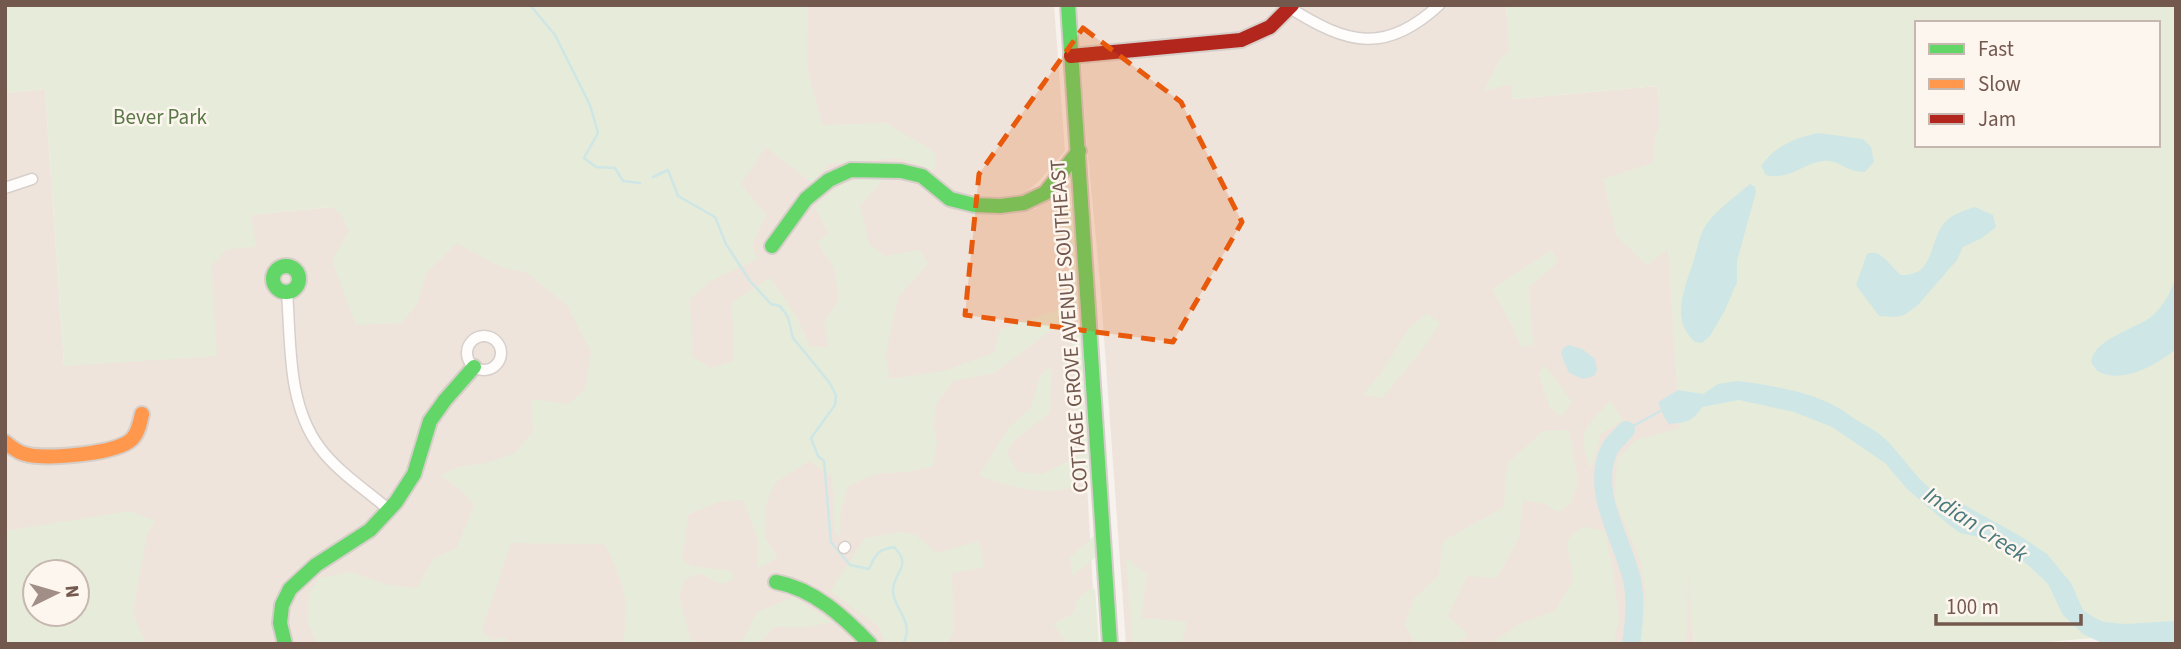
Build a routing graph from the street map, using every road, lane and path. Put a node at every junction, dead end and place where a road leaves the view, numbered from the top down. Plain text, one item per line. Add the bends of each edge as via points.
1 (1068, 5) edge
2 (1439, 5) edge
3 (1291, 6) edge
4 (1071, 56) junction
5 (1079, 151) junction
6 (32, 179) dead end
7 (5, 188) edge
8 (772, 246) dead end
9 (287, 292) dead end
10 (474, 367) dead end
11 (142, 414) dead end
12 (5, 442) edge
13 (388, 509) junction
14 (776, 582) dead end
15 (285, 644) edge
16 (870, 644) edge
17 (1110, 644) edge

1 - 4 street, COTTAGE GROVE AVENUE SOUTHEAST
2 - 3 street via 1404,31 1360,39 1340,36
3 - 4 street via 1262,33 1241,40
4 - 5 street, COTTAGE GROVE AVENUE SOUTHEAST
5 - 8 street via 1045,193 1024,203 1000,206 950,200 922,176 851,170 829,180 806,199
5 - 17 street, COTTAGE GROVE AVENUE SOUTHEAST
6 - 7 street
9 - 13 street via 296,398 303,418 321,449
10 - 13 street via 430,422 416,471 405,492
11 - 12 street via 138,433 127,444 109,450 33,456 16,452
13 - 15 street via 364,534 296,580 281,613
14 - 16 street via 795,585 809,594

